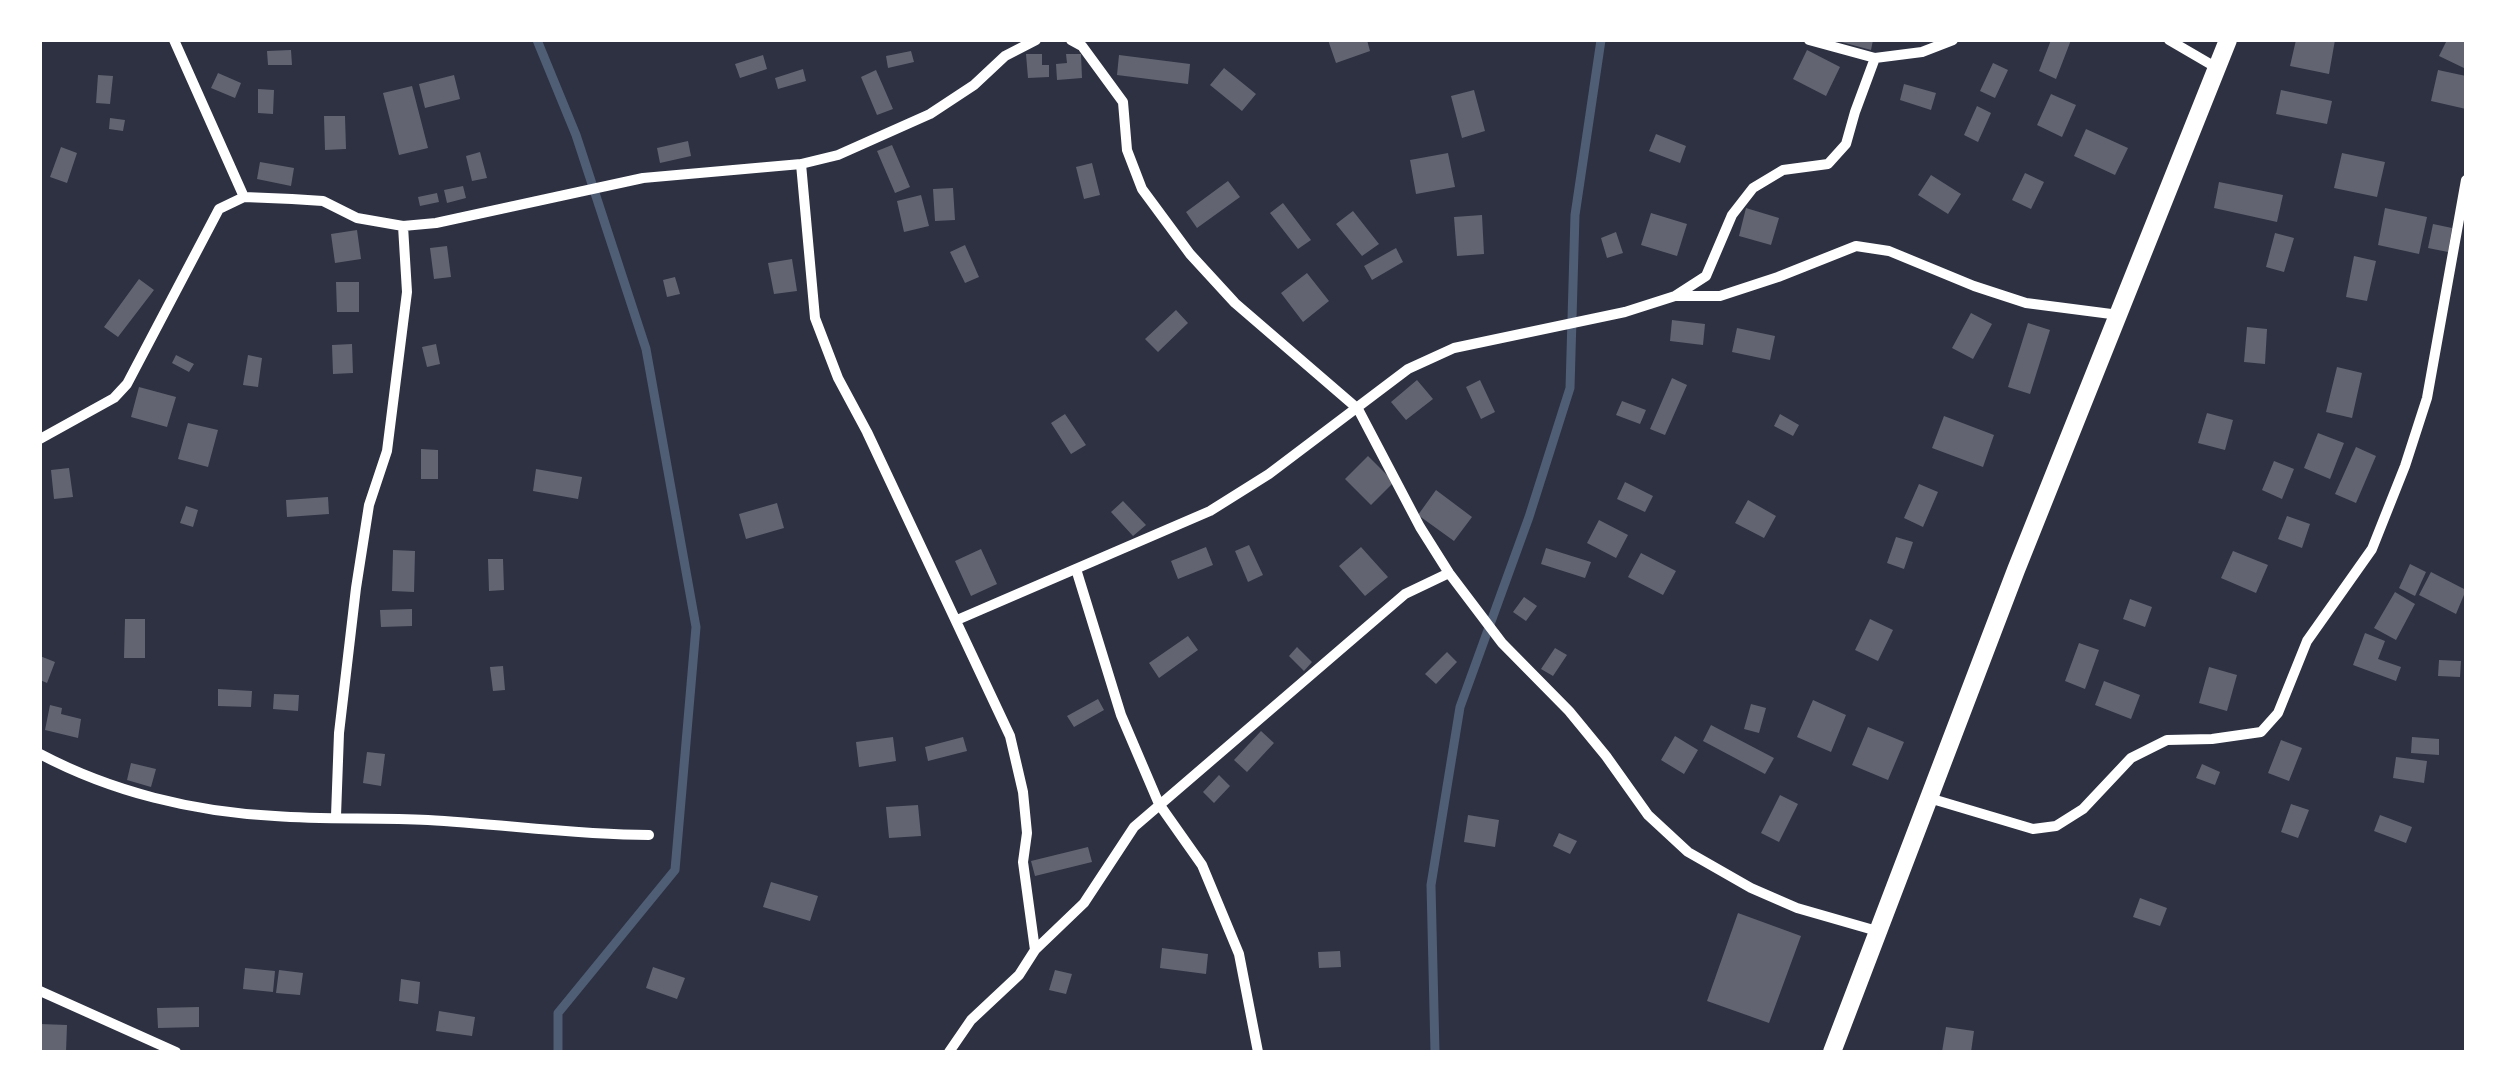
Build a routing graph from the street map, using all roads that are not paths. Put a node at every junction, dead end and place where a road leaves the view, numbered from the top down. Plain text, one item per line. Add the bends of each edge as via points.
1 (174, 40) edge
2 (1036, 40) edge
3 (1071, 40) edge
4 (1809, 40) edge
5 (1953, 40) edge
6 (2169, 40) edge
7 (2228, 40) edge
8 (1875, 58) junction
9 (2217, 68) junction
10 (801, 164) junction
11 (2466, 180) edge
12 (244, 197) junction
13 (403, 226) junction
14 (1675, 296) junction
15 (2120, 315) junction
16 (1358, 408) junction
17 (40, 439) edge
18 (1076, 570) junction
19 (1449, 573) junction
20 (957, 620) junction
21 (40, 754) edge
22 (1929, 798) junction
23 (1159, 804) junction
24 (336, 816) junction
25 (649, 835) dead end
26 (1878, 931) junction
27 (1035, 950) junction
28 (40, 990) edge
29 (176, 1052) edge
30 (948, 1052) edge
31 (1258, 1052) edge
32 (1832, 1052) edge

1 - 12 street
2 - 10 street via 930,114
3 - 16 street via 1123,102 1127,150 1142,189 1190,254 1235,303
4 - 8 street
5 - 8 street
6 - 9 street
7 - 9 street
8 - 14 street via 1846,144 1828,164 1783,170 1753,188 1732,215 1706,276
9 - 15 street
10 - 13 street via 643,178
10 - 20 street via 815,318
11 - 22 street via 2427,398 2405,466 2372,549 2308,641 2278,713 2261,732 2168,740 2131,758 2083,809 2056,826 2032,829
12 - 13 street via 323,201 358,218
12 - 17 street via 219,208 126,384 114,398
13 - 24 street via 407,292 387,451 369,505 356,588
14 - 15 street via 1720,296 1856,246 1889,251 2026,303
14 - 16 street via 1454,348 1408,369
15 - 22 street
16 - 18 street via 1210,511
16 - 19 street
18 - 20 street
18 - 23 street via 1120,715
19 - 23 street via 1405,594
19 - 26 street via 1502,643 1594,741 1648,815 1688,852 1797,908
20 - 27 street via 1010,736 1023,792 1022,862
21 - 24 street via 154,798 276,816
22 - 26 street
23 - 27 street via 1134,827 1084,904
23 - 31 street via 1202,865 1239,954
24 - 25 street
26 - 32 street
27 - 30 street
28 - 29 street

